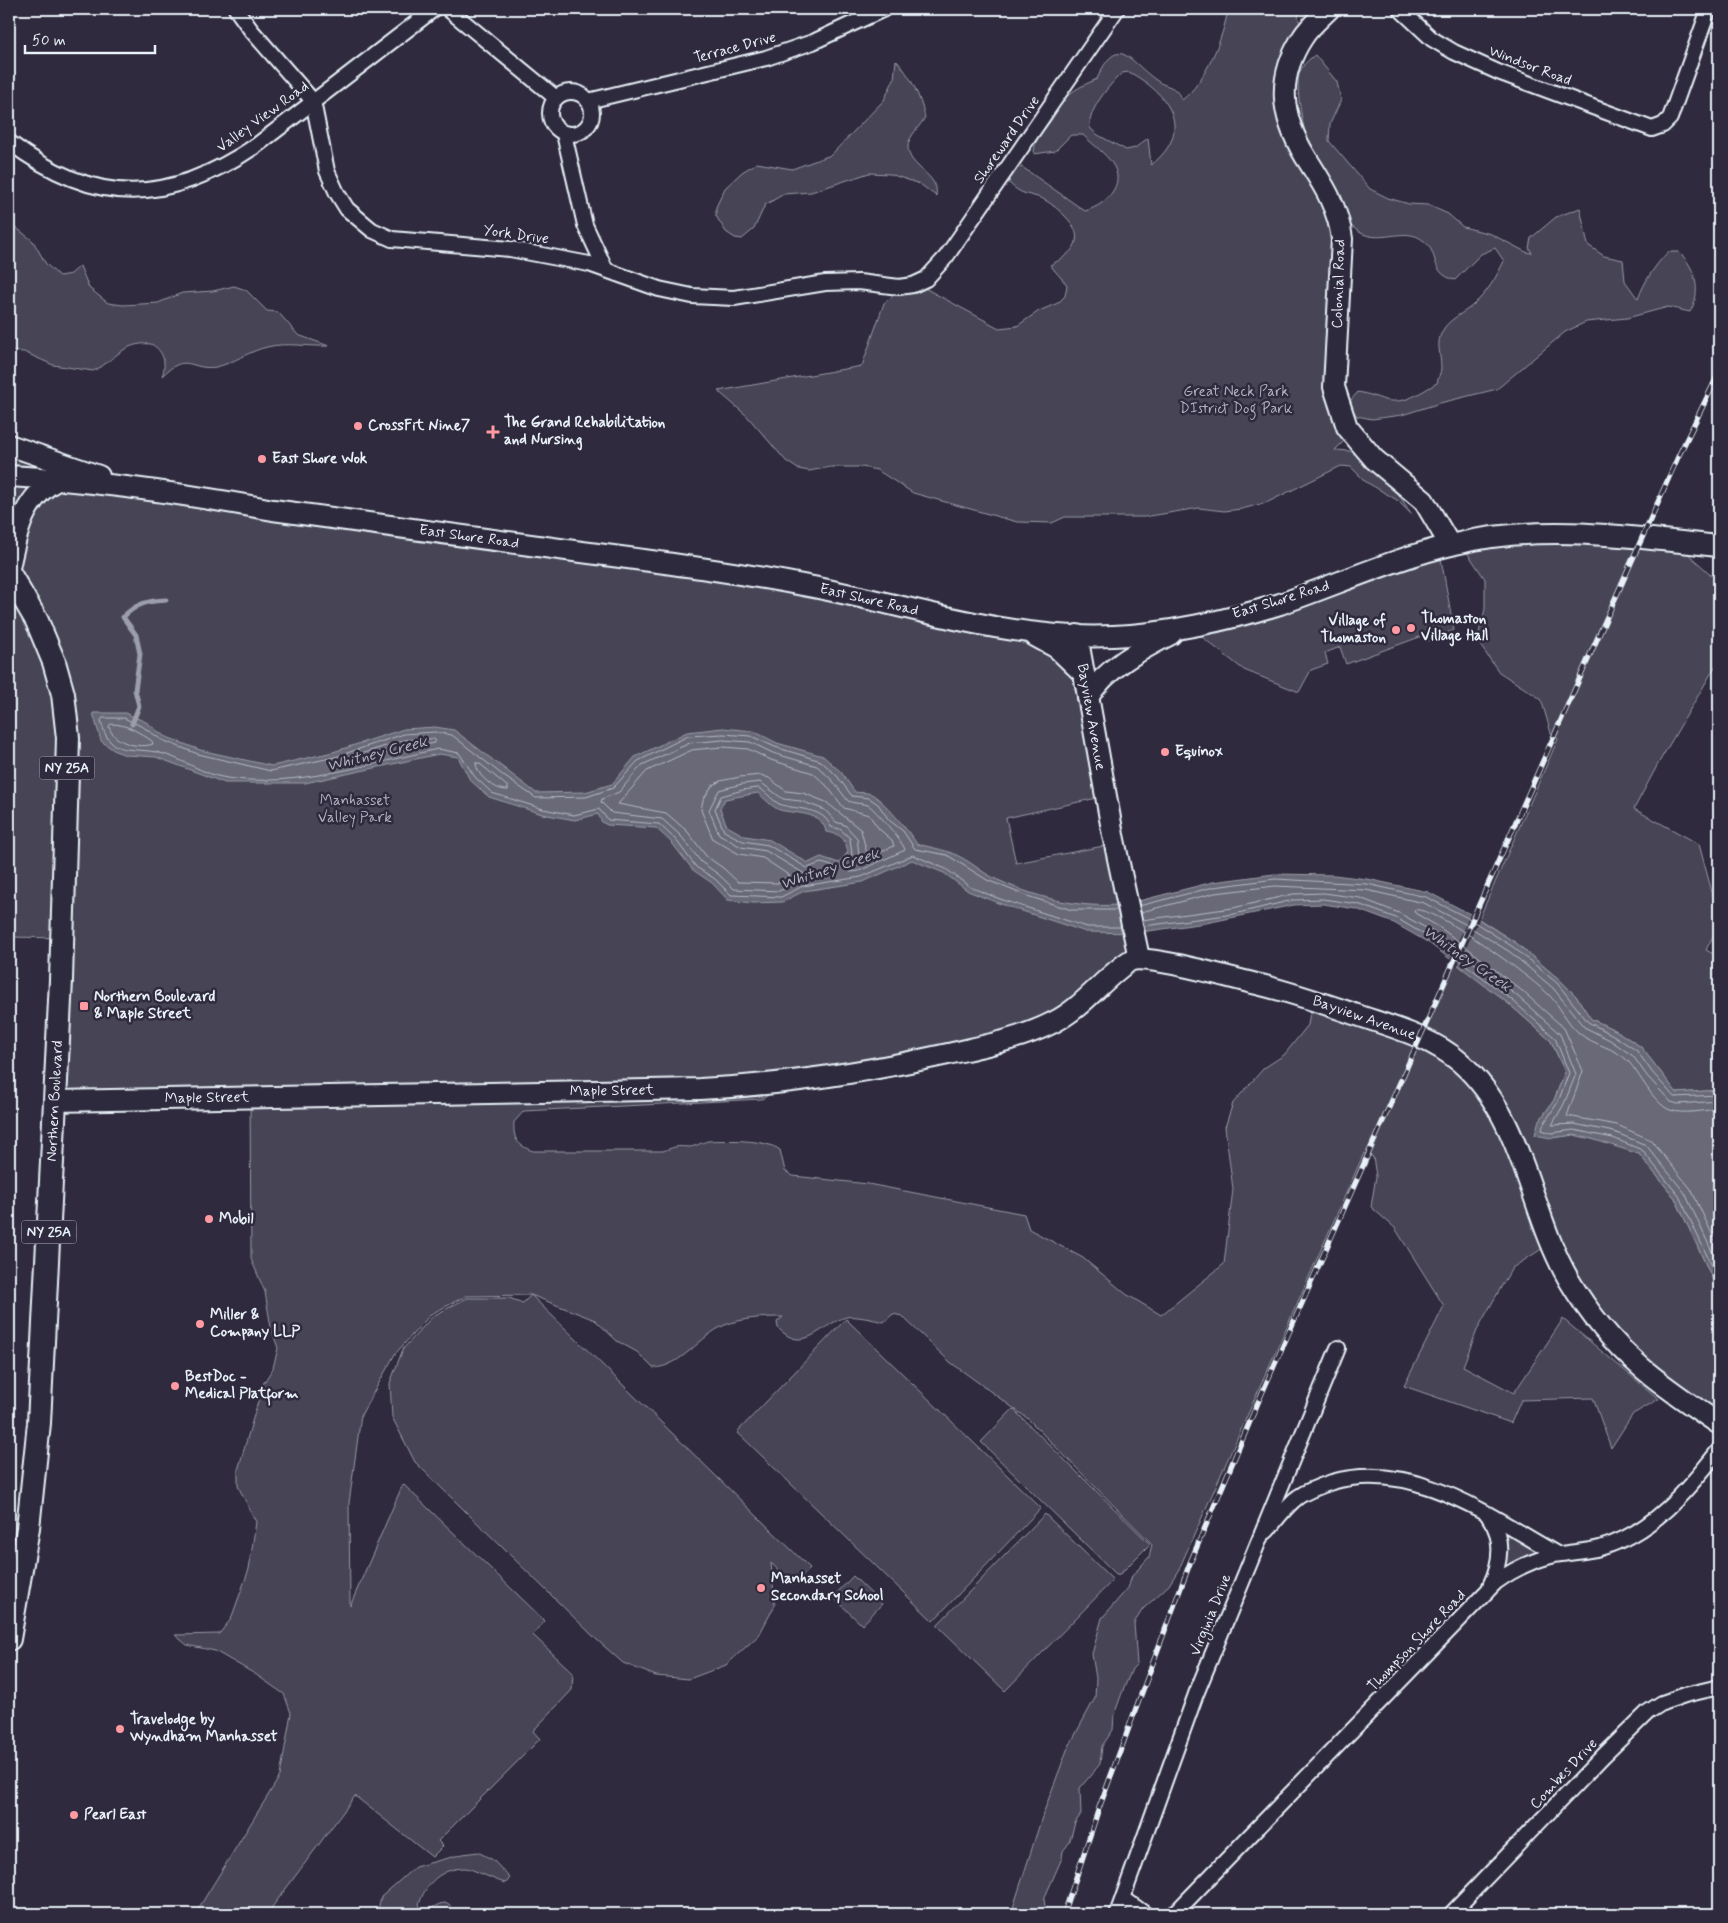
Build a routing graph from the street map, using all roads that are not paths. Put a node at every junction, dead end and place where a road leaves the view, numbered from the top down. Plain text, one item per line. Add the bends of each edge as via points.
1 (236, 9) edge
2 (434, 9) edge
3 (448, 9) edge
4 (884, 9) edge
5 (1118, 9) edge
6 (1329, 9) edge
7 (1400, 9) edge
8 (1709, 9) edge
9 (556, 98) junction
10 (313, 101) junction
11 (588, 101) junction
12 (564, 134) junction
13 (9, 142) edge
14 (605, 268) junction
15 (917, 284) joint
16 (9, 445) edge
17 (9, 476) edge
18 (60, 479) junction
19 (141, 490) junction
20 (1450, 545) junction
21 (1719, 546) edge
22 (9, 568) edge
23 (9, 573) edge
24 (1188, 626) junction
25 (1028, 633) junction
26 (1077, 635) junction
27 (1084, 674) junction
28 (1088, 697) junction
29 (1139, 958) junction
30 (55, 1101) junction
31 (1338, 1348) dead end
32 (1719, 1424) edge
33 (1719, 1450) edge
34 (1488, 1516) junction
35 (1557, 1554) junction
36 (1251, 1558) junction
37 (1487, 1591) junction
38 (9, 1639) edge
39 (1719, 1687) edge
40 (1123, 1898) junction
41 (1117, 1914) edge
42 (1145, 1914) edge
43 (1174, 1914) edge
44 (1451, 1914) edge

1 - 10 street, York Drive
2 - 10 street, Valley View Road
3 - 9 street
4 - 11 street, Terrace Drive via 813,42 766,58
5 - 15 street, Shoreward Drive via 946,257
6 - 20 street, Colonial Road via 1304,35 1292,56 1284,100 1291,129 1330,195 1340,226 1334,387 1348,427 1357,440 1374,459 1424,501
7 - 8 street, Windsor Road via 1432,38 1454,52 1498,72 1648,128 1660,127 1670,118
9 - 11 street via 573,92
9 - 12 street via 550,106 550,120
10 - 13 street, Valley View Road via 228,164 162,189 102,190 44,166
10 - 14 street, York Drive via 327,171 337,193 347,210 372,230 392,239 510,249
11 - 12 street via 592,111 588,125 578,134
12 - 14 street via 585,225
14 - 15 street, York Drive via 659,289 692,296 734,298 825,282
16 - 19 street
17 - 18 street, East Shore Road
18 - 19 street, East Shore Road
18 - 22 street via 41,492 21,519
19 - 25 street, East Shore Road via 809,586
20 - 21 street, East Shore Road via 1500,536 1547,533 1610,535
20 - 24 street, East Shore Road via 1276,605
23 - 30 main road, Northern Boulevard / NY 25A via 28,604 48,648 59,677 67,723 66,854
24 - 26 street, East Shore Road via 1126,635
24 - 28 street via 1151,644 1116,667
25 - 26 street, East Shore Road
25 - 27 street via 1057,648
26 - 27 street, Bayview Avenue
27 - 28 street, Bayview Avenue
28 - 29 street, Bayview Avenue
29 - 30 street, Maple Street via 1124,965 1074,1010 1029,1033 929,1058 818,1079 700,1089
29 - 32 street, Bayview Avenue via 1290,992 1414,1035 1459,1062 1486,1089 1501,1113 1517,1147 1551,1243 1588,1309 1616,1344 1641,1368
30 - 38 main road, Northern Boulevard / NY 25A via 39,1423 28,1528
31 - 36 street, Virginia Drive
33 - 35 street, Thompson Shore Road via 1683,1493 1644,1528 1600,1548
34 - 35 street
34 - 36 street via 1413,1481 1382,1476 1347,1478 1319,1486 1297,1498 1265,1533
34 - 37 street via 1498,1531 1500,1550 1498,1566
35 - 37 street, Thompson Shore Road via 1518,1568
36 - 40 street, Virginia Drive via 1196,1694
37 - 43 street, Thompson Shore Road
39 - 44 street, Combes Drive via 1662,1703 1648,1712
40 - 41 street, Virginia Drive
40 - 42 street

